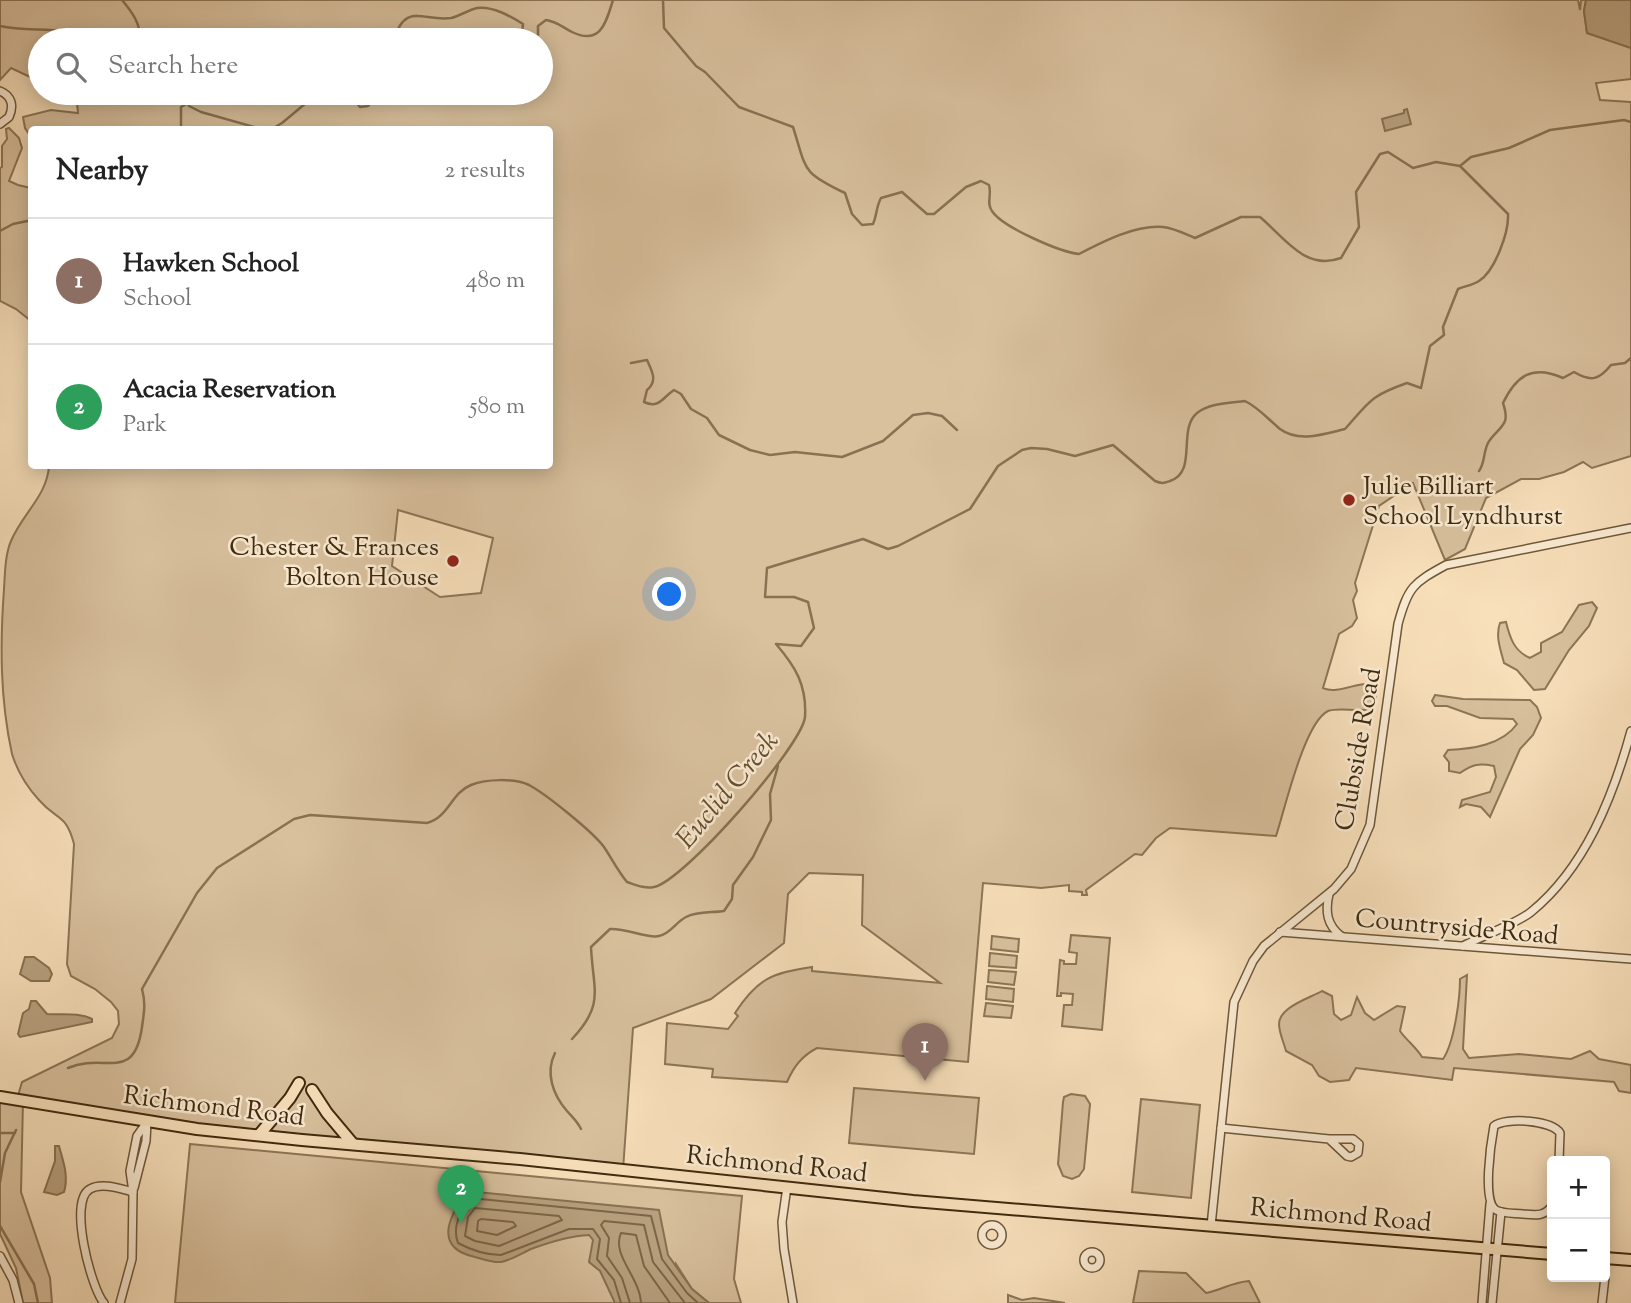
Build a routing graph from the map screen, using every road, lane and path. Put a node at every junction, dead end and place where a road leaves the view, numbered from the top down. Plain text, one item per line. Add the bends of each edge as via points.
1 (0, 91) edge
2 (0, 124) edge
3 (1631, 528) edge
4 (1631, 731) edge
5 (1329, 893) junction
6 (1280, 932) junction
7 (1343, 938) junction
8 (1462, 947) junction
9 (1631, 959) edge
10 (299, 1083) dead end
11 (312, 1090) dead end
12 (0, 1097) edge
13 (147, 1122) junction
14 (1221, 1128) junction
15 (259, 1135) junction
16 (1329, 1139) dead end
17 (353, 1144) junction
18 (1559, 1156) edge
19 (787, 1187) junction
20 (133, 1192) junction
21 (1490, 1204) junction
22 (994, 1208) junction
23 (1501, 1212) junction
24 (1547, 1213) edge
25 (991, 1226) dead end
26 (1211, 1226) junction
27 (1492, 1249) junction
28 (1547, 1254) edge
29 (0, 1256) edge
30 (1610, 1258) edge
31 (1631, 1260) edge
32 (1604, 1282) edge
33 (19, 1303) edge
34 (104, 1303) edge
35 (120, 1303) edge
36 (793, 1303) edge
37 (1482, 1303) edge
38 (1492, 1303) edge
39 (1602, 1303) edge

1 - 2 street via 9,97 12,109
3 - 5 street, Clubside Road via 1446,565 1420,579 1405,599 1398,624 1370,825 1350,869
4 - 8 street via 1610,794 1567,875 1530,914
5 - 6 street, Clubside Road
5 - 7 street via 1328,920
6 - 7 street, Countryside Road
6 - 14 street, Clubside Road via 1253,961 1234,1002
7 - 8 street, Countryside Road
8 - 9 street, Countryside Road
10 - 15 main road
11 - 17 main road
12 - 13 main road, Richmond Road
13 - 15 main road, Richmond Road
13 - 20 street via 137,1136
14 - 16 street
14 - 26 street, Clubside Road
15 - 17 main road, Richmond Road
17 - 19 main road, Richmond Road
18 - 21 street via 1557,1128 1507,1121 1496,1124
19 - 22 main road, Richmond Road
19 - 36 street via 782,1222
20 - 34 street via 90,1189 79,1205 86,1250
20 - 35 street via 132,1259
21 - 23 street
21 - 27 street
22 - 25 street
22 - 26 main road, Richmond Road
23 - 24 street
23 - 27 street
26 - 27 main road, Richmond Road
27 - 28 main road, Richmond Road
27 - 37 street
27 - 38 street
29 - 33 street
30 - 31 main road
32 - 39 street

